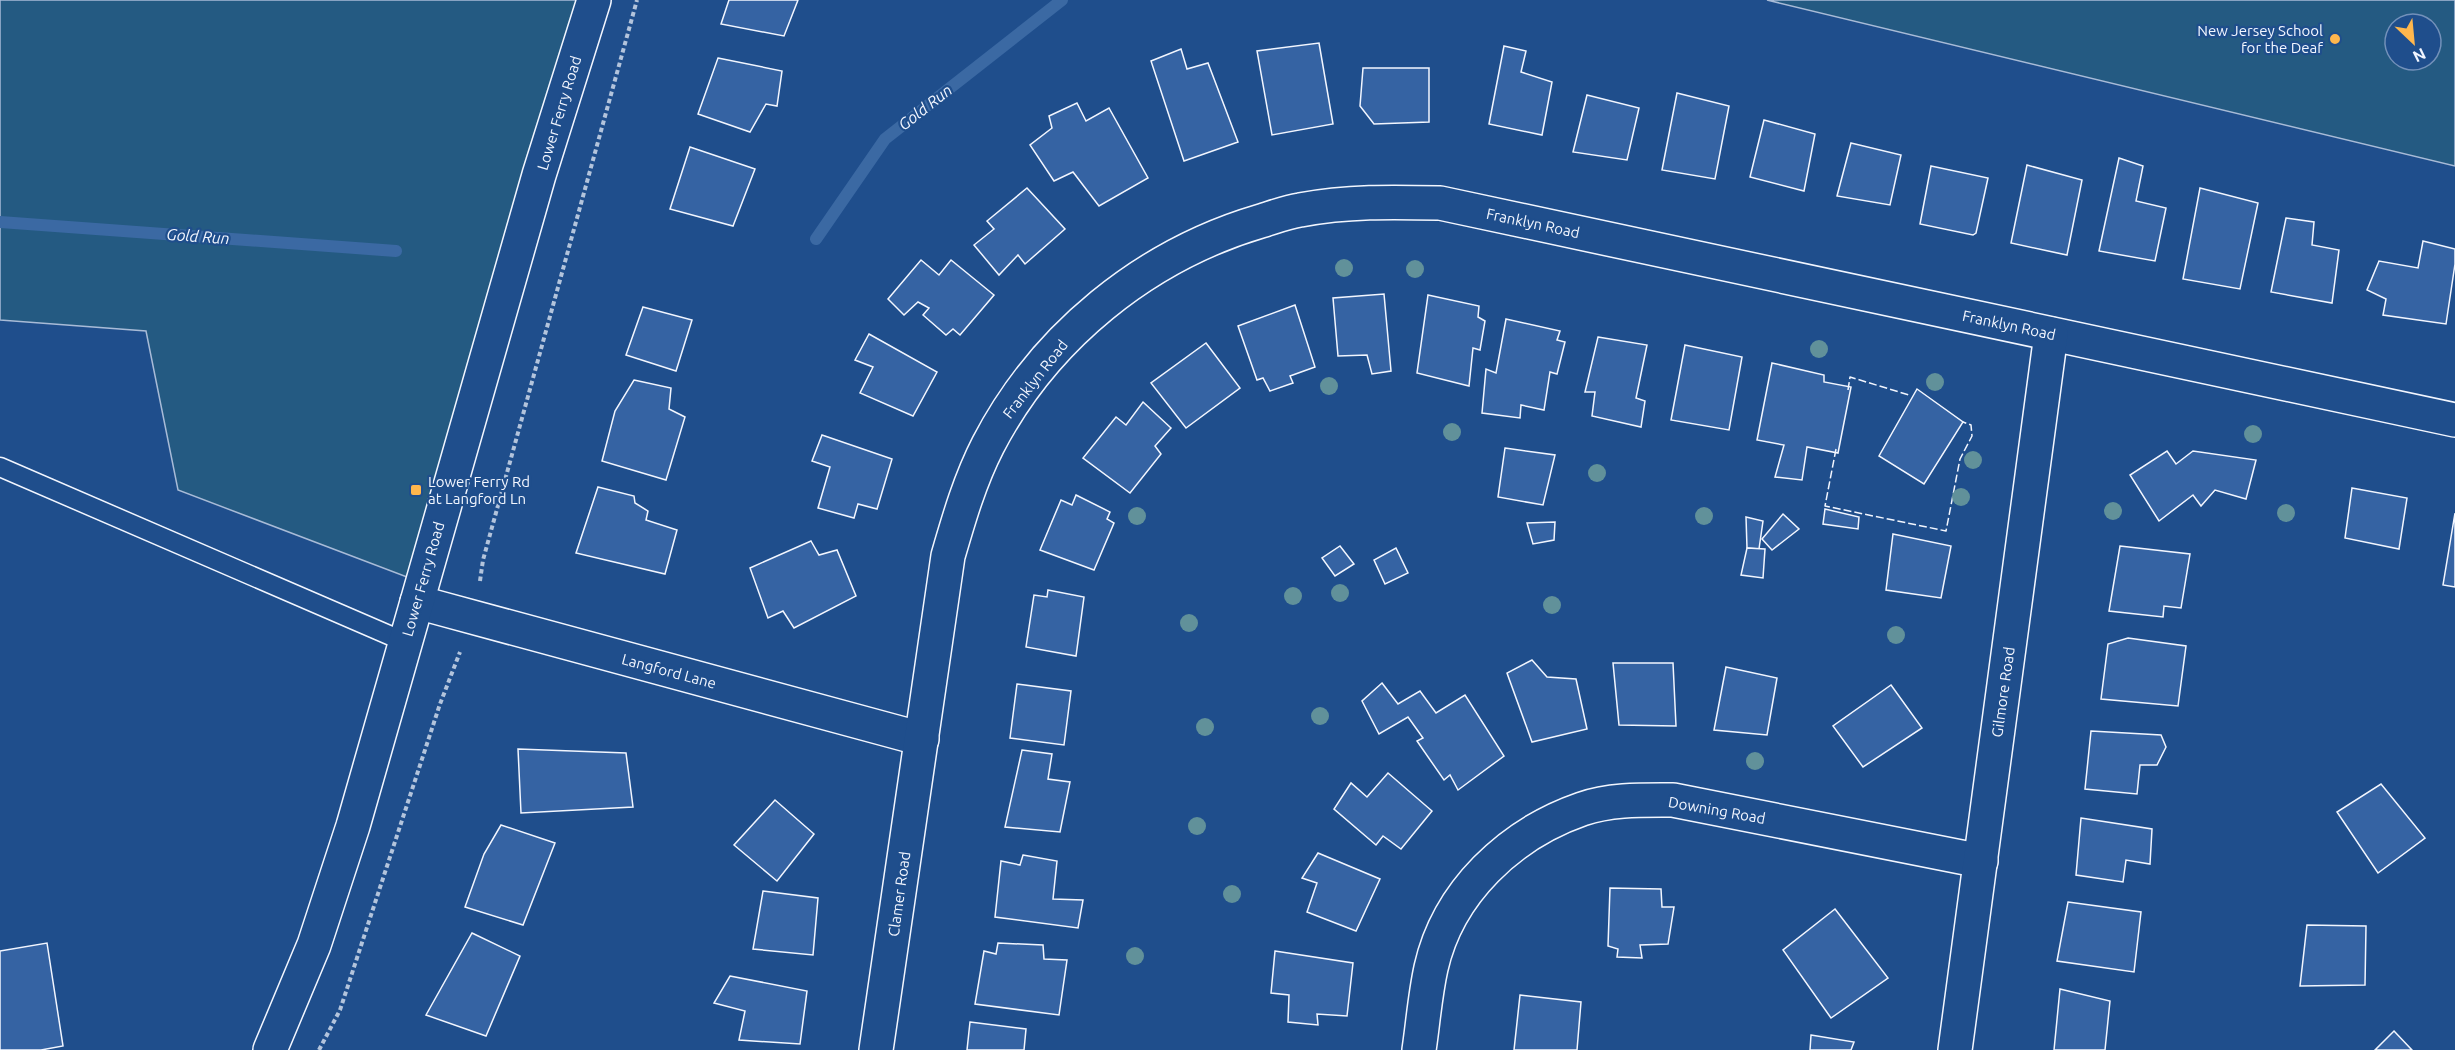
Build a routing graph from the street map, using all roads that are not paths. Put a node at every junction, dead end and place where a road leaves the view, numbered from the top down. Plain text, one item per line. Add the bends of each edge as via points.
1 (594, 0) edge
2 (2051, 334) junction
3 (2455, 420) edge
4 (0, 468) edge
5 (417, 602) junction
6 (405, 642) junction
7 (922, 739) junction
8 (1981, 861) junction
9 (270, 1050) edge
10 (876, 1050) edge
11 (1419, 1050) edge
12 (1955, 1050) edge

1 - 5 street, Lower Ferry Road
2 - 3 street, Franklyn Road
2 - 7 street, Franklyn Road via 1440,203 1369,201 1310,208 1230,230 1173,256 1113,295 1060,343 1010,408 988,446 960,511 948,555
2 - 8 street, Gilmore Road
4 - 6 lane
5 - 6 street, Lower Ferry Road
5 - 7 street, Langford Lane
6 - 9 street, Lower Ferry Road via 332,891
7 - 10 street, Clamer Road
8 - 11 street, Downing Road via 1673,800 1630,799 1584,808 1544,824 1508,848 1472,883 1447,923 1431,967
8 - 12 street, Gilmore Road

